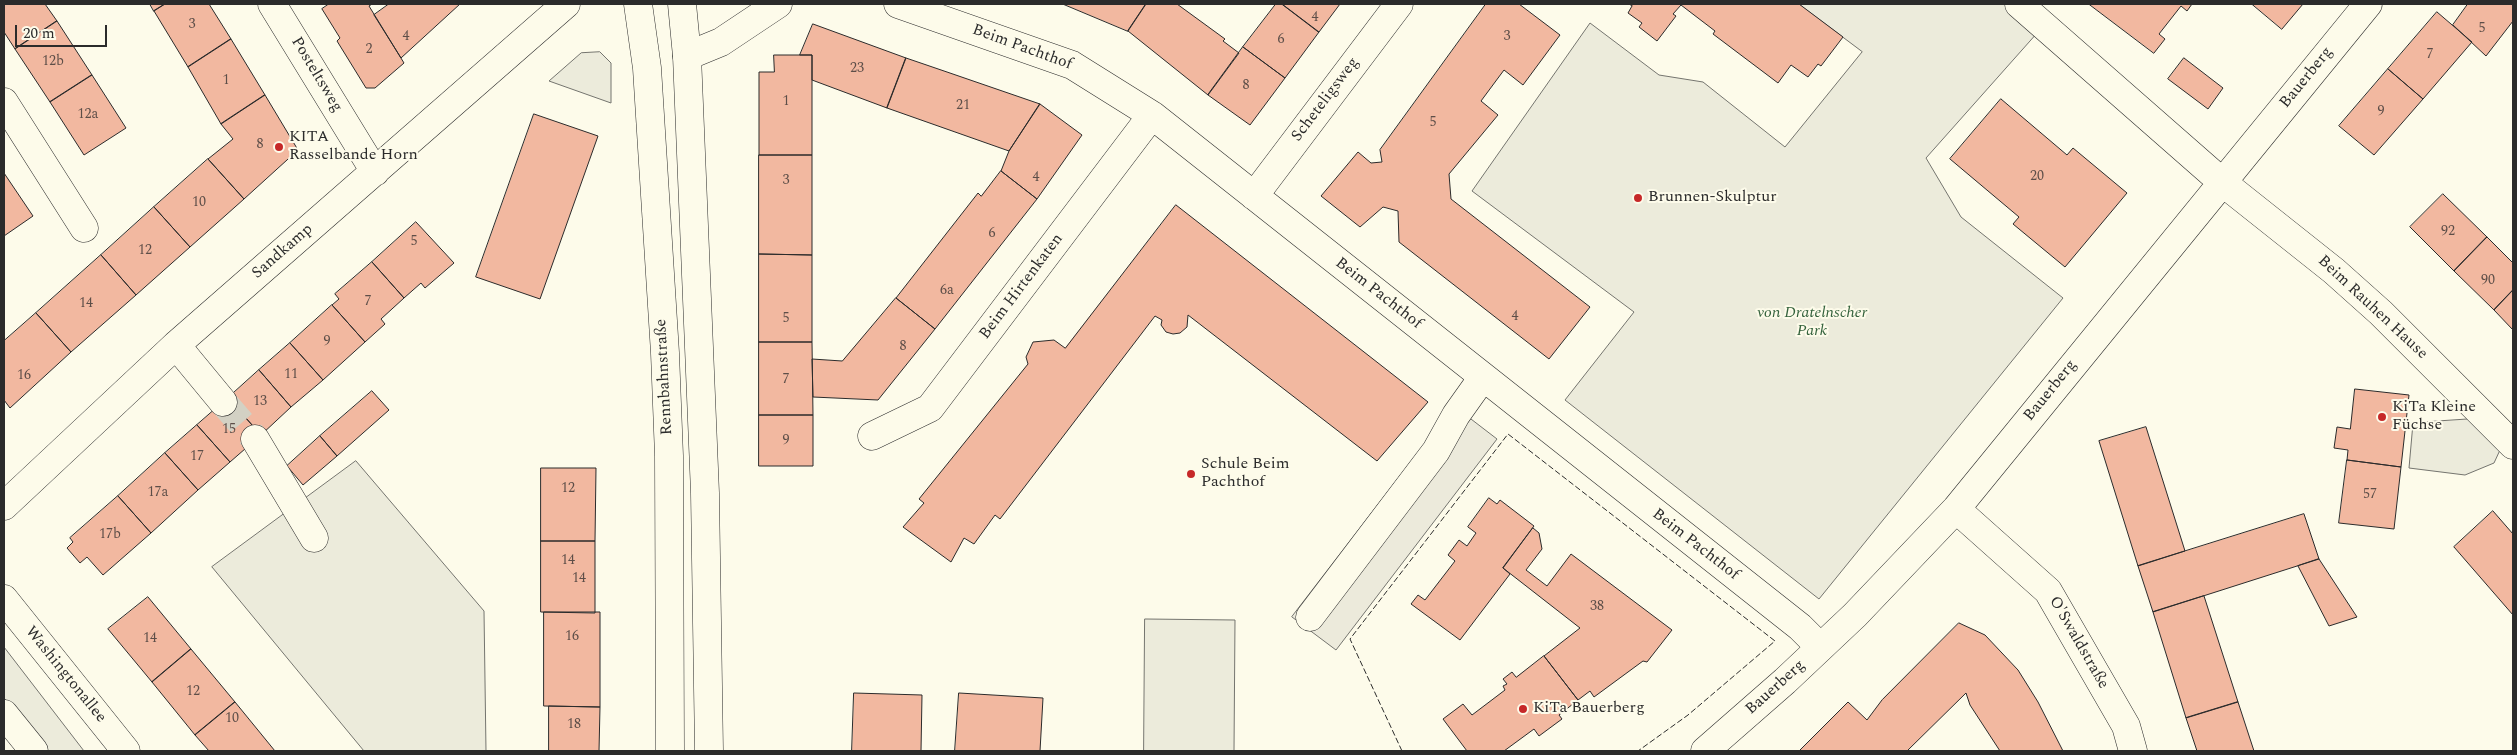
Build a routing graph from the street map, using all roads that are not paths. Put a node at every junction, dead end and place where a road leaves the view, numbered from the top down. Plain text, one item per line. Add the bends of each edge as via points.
1 (272, 4) edge
2 (638, 4) edge
3 (682, 4) edge
4 (778, 4) edge
5 (898, 4) edge
6 (1399, 4) edge
7 (2019, 4) edge
8 (2368, 4) edge
9 (561, 5) edge
10 (687, 56) junction
11 (4, 102) edge
12 (1152, 115) junction
13 (375, 172) junction
14 (2222, 182) junction
15 (1254, 196) junction
16 (84, 228) dead end
17 (176, 345) junction
18 (1483, 377) junction
19 (223, 402) tunnel mouth
20 (872, 436) dead end
21 (255, 439) tunnel mouth
22 (2513, 445) edge
23 (4, 506) edge
24 (1956, 509) junction
25 (314, 538) dead end
26 (4, 599) edge
27 (1310, 617) dead end
28 (1820, 647) junction
29 (4, 714) edge
30 (34, 751) edge
31 (126, 751) edge
32 (670, 751) edge
33 (709, 751) edge
34 (1705, 751) edge
35 (2134, 751) edge

1 - 13 street, Posteltsweg
2 - 32 street, Rennbahnstraße via 647,68 665,353 669,456
3 - 10 street
4 - 10 street via 721,42
5 - 12 street, Beim Pachthof via 1072,65
6 - 15 street, Scheteligsweg
7 - 14 street, Beim Rauhen Hause
8 - 14 street, Bauerberg
9 - 13 street, Sandkamp
10 - 33 street via 705,494
11 - 16 street
12 - 15 street, Beim Pachthof
12 - 20 street, Beim Hirtenkaten via 930,408
13 - 17 street, Sandkamp
14 - 22 street, Beim Rauhen Hause via 2334,271 2381,313
14 - 24 street, Bauerberg
15 - 18 street, Beim Pachthof
17 - 19 street
17 - 23 street, Sandkamp
18 - 27 street via 1436,451
18 - 28 street, Beim Pachthof via 1800,627
21 - 25 street
24 - 28 street, Bauerberg
24 - 35 street, O'Swaldstraße via 2048,591 2126,726
26 - 31 street, Washingtonallee
28 - 34 street, Bauerberg
29 - 30 street

